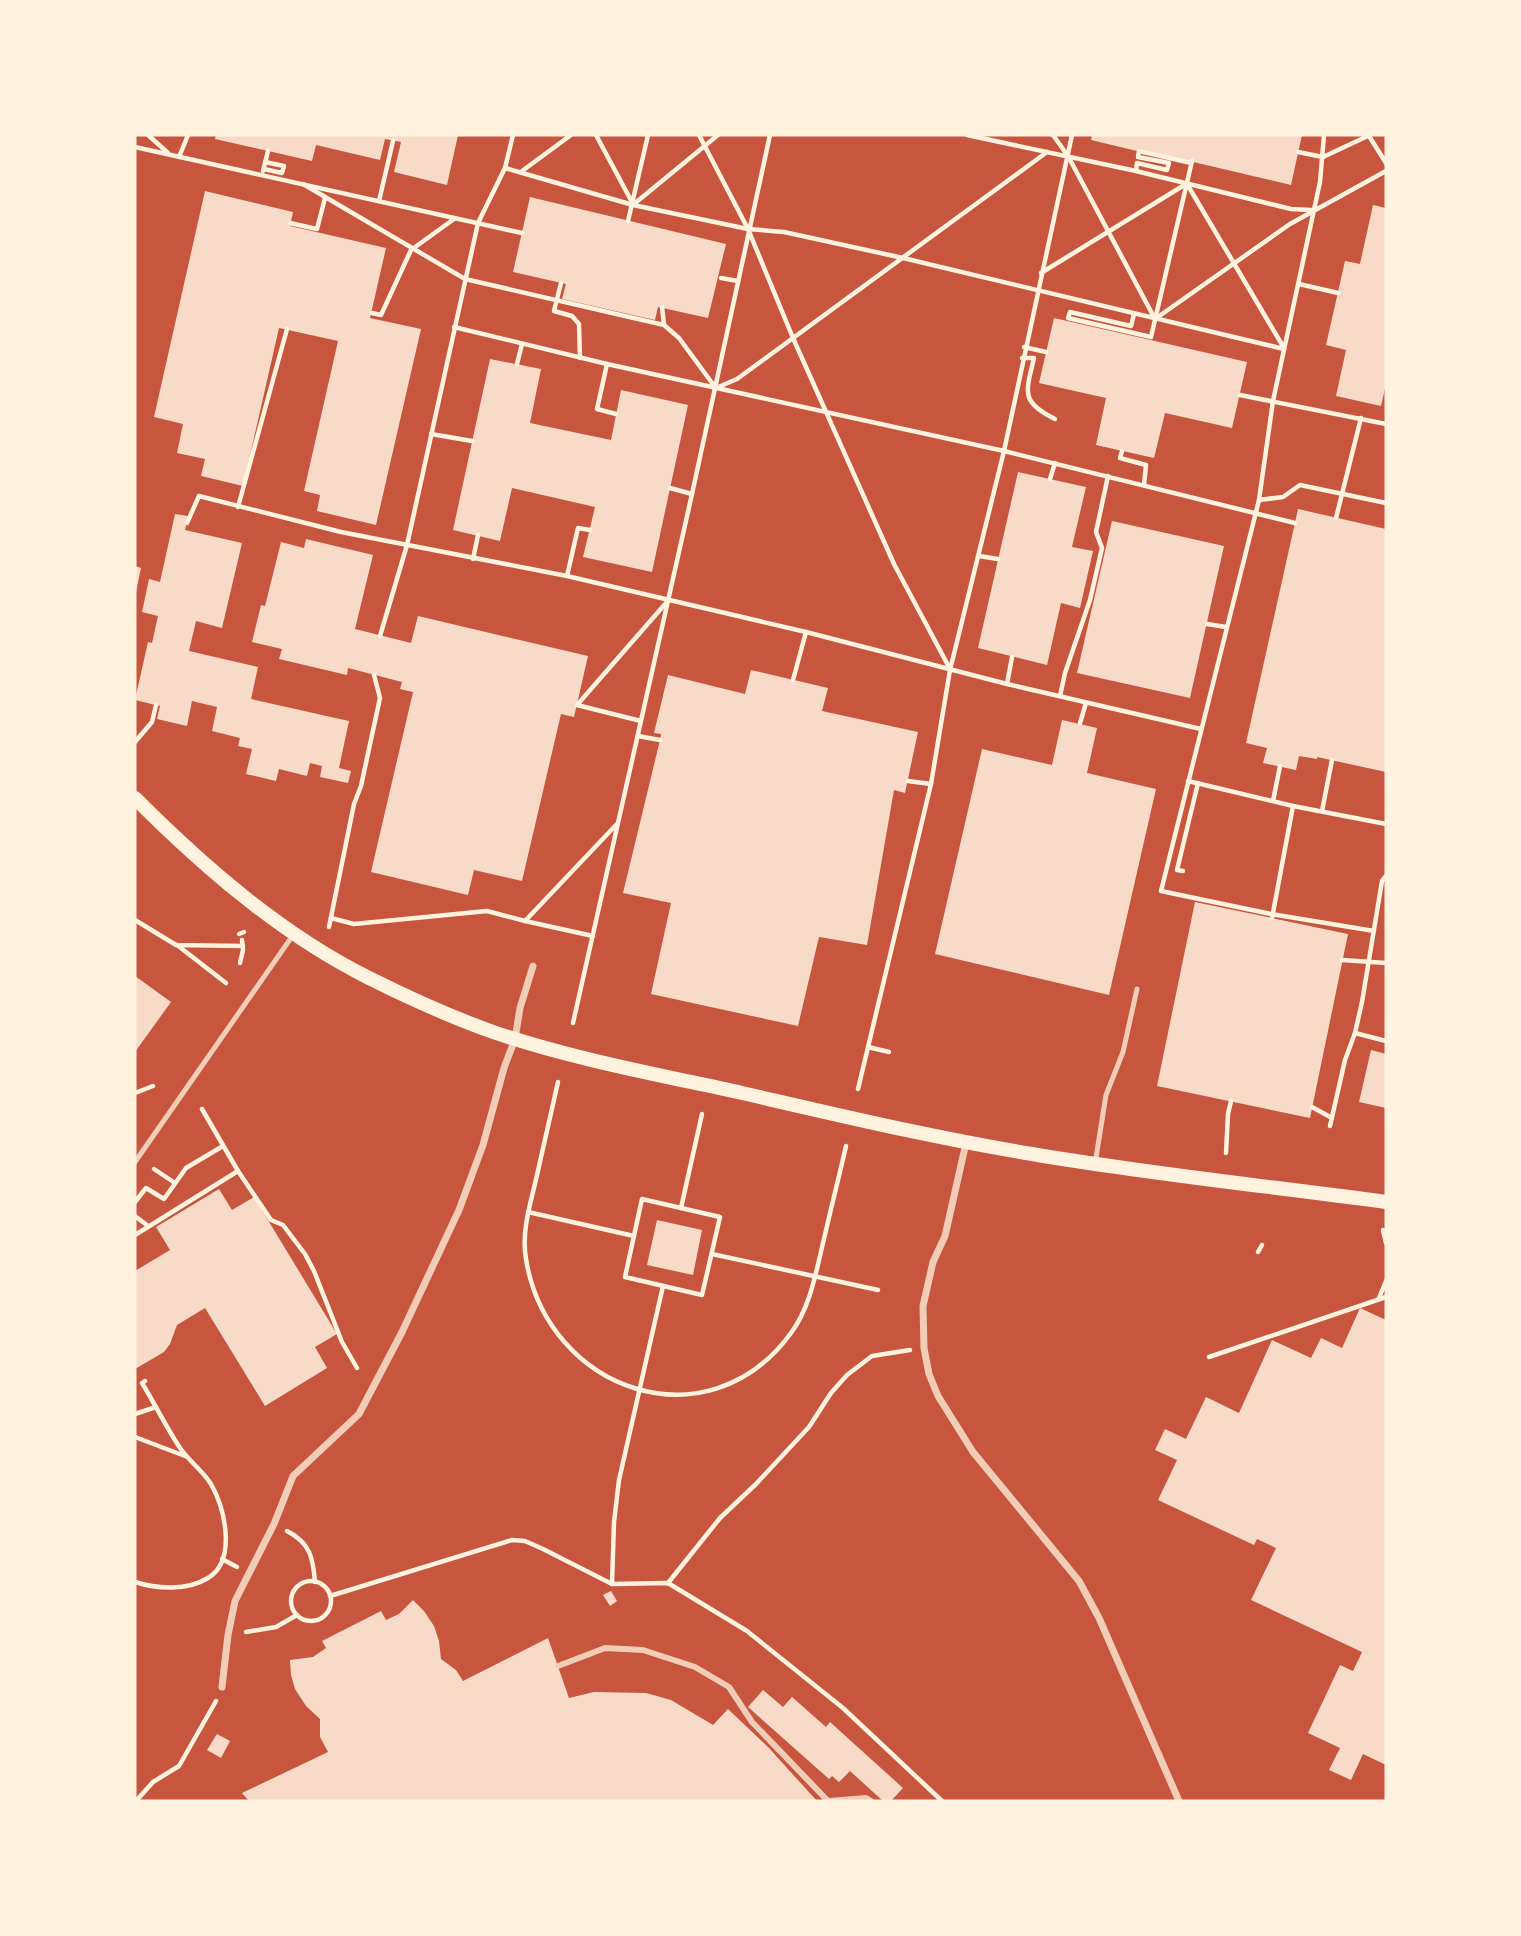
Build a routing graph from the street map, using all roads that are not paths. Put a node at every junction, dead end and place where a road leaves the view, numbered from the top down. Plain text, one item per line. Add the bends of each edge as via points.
1 (135, 798) edge
2 (295, 933) junction
3 (533, 966) dead end
4 (1138, 989) dead end
5 (515, 1039) junction
6 (966, 1143) junction
7 (135, 1162) edge
8 (1095, 1164) junction
9 (1386, 1202) edge
10 (558, 1666) dead end
11 (222, 1687) dead end
12 (871, 1801) edge
13 (1179, 1801) edge

1 - 2 main road via 210,869
2 - 5 main road via 368,978
2 - 7 lane
3 - 5 street
4 - 8 lane via 1123,1052 1106,1095
5 - 6 main road
5 - 11 street via 484,1145 459,1210 396,1343 359,1414 293,1476 235,1601
6 - 8 main road
6 - 13 street via 923,1306 929,1374 973,1452 1079,1581
8 - 9 main road
10 - 12 street via 605,1648 643,1650 695,1667 729,1688 751,1721 828,1801

